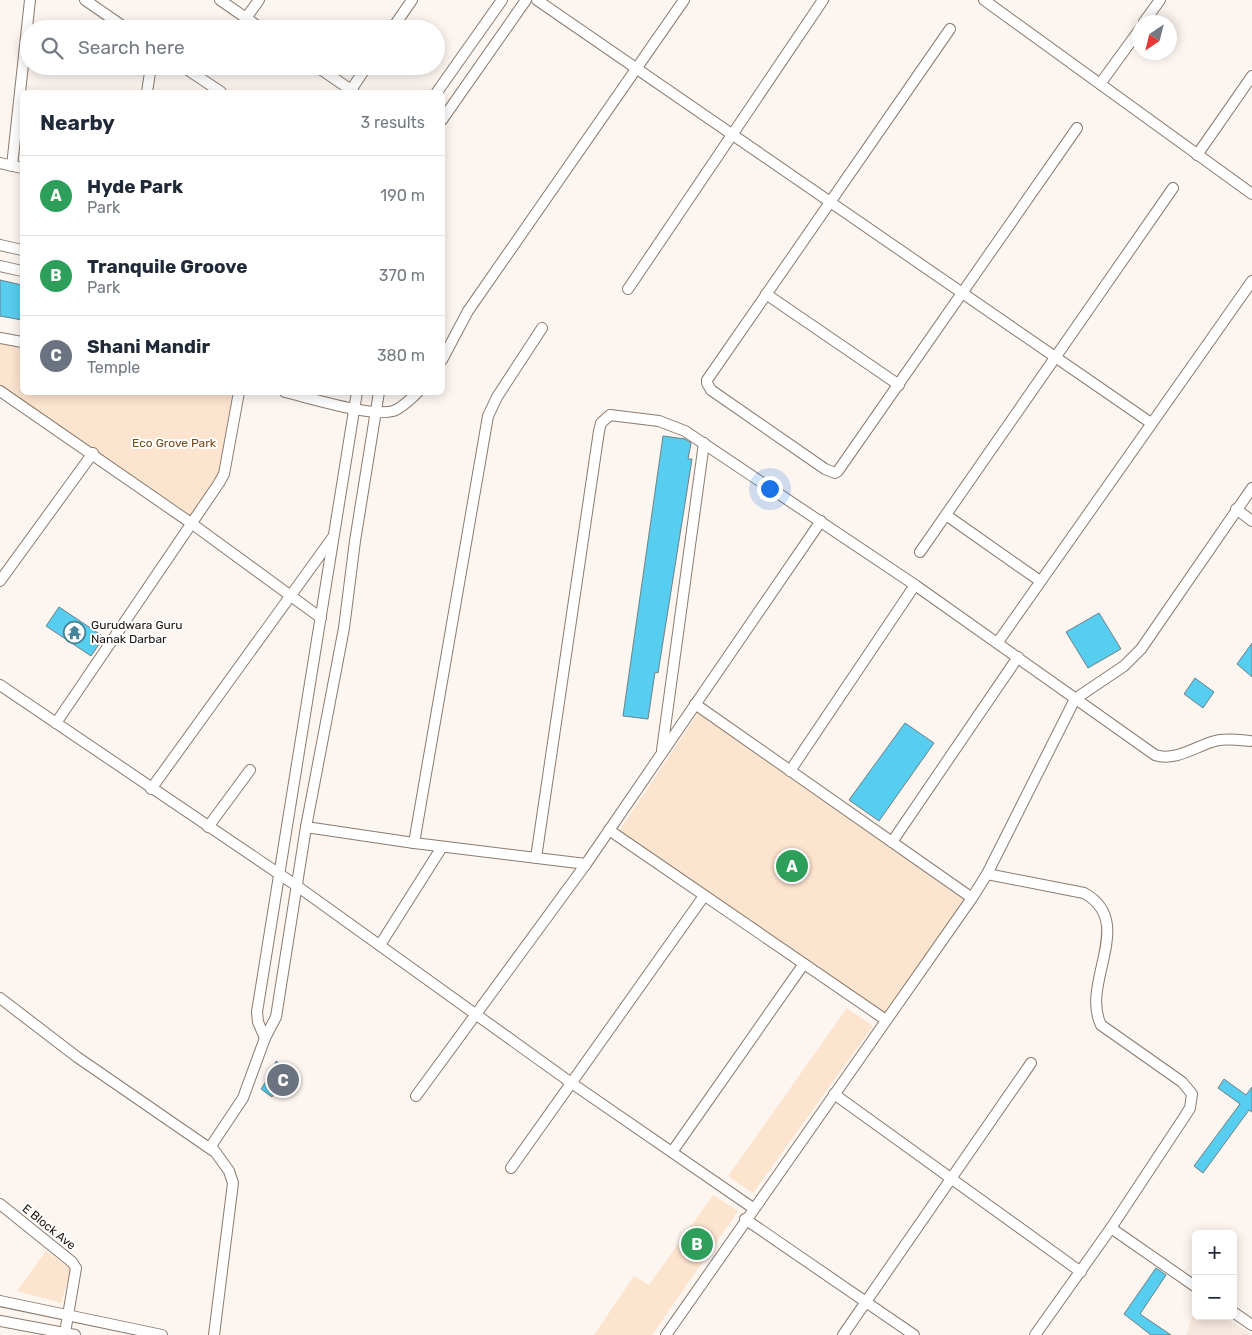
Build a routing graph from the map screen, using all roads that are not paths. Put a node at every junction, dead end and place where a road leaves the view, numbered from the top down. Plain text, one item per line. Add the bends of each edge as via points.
1 (30, 0) edge
2 (85, 0) edge
3 (220, 0) edge
4 (259, 0) edge
5 (412, 0) edge
6 (502, 0) edge
7 (526, 0) edge
8 (537, 0) edge
9 (684, 0) edge
10 (823, 0) edge
11 (984, 0) edge
12 (1160, 0) edge
13 (1149, 15) edge
14 (246, 18) junction
15 (28, 20) edge
16 (114, 20) edge
17 (249, 20) edge
18 (398, 20) edge
19 (950, 29) dead end
20 (1132, 40) edge
21 (637, 68) junction
22 (24, 75) edge
23 (150, 75) edge
24 (196, 75) edge
25 (329, 75) edge
26 (362, 75) edge
27 (1252, 76) edge
28 (1100, 84) junction
29 (23, 90) edge
30 (147, 90) edge
31 (218, 90) edge
32 (351, 90) edge
33 (353, 90) edge
34 (438, 90) edge
35 (445, 116) edge
36 (20, 128) edge
37 (1077, 128) dead end
38 (733, 135) junction
39 (1197, 155) junction
40 (0, 163) edge
41 (17, 167) edge
42 (1173, 188) dead end
43 (1252, 194) edge
44 (829, 202) junction
45 (0, 245) edge
46 (20, 250) edge
47 (0, 266) edge
48 (20, 271) edge
49 (1252, 281) edge
50 (628, 289) dead end
51 (962, 293) junction
52 (766, 294) junction
53 (542, 328) dead end
54 (0, 338) edge
55 (20, 342) edge
56 (445, 354) edge
57 (1055, 358) junction
58 (899, 385) junction
59 (0, 391) edge
60 (237, 395) edge
61 (298, 395) edge
62 (357, 395) edge
63 (379, 395) edge
64 (414, 395) edge
65 (355, 408) junction
66 (377, 412) junction
67 (1151, 424) junction
68 (704, 443) junction
69 (93, 453) junction
70 (1252, 488) edge
71 (1236, 509) junction
72 (946, 515) junction
73 (821, 521) junction
74 (1252, 521) edge
75 (191, 523) junction
76 (333, 536) junction
77 (920, 552) dead end
78 (0, 581) edge
79 (1040, 582) junction
80 (915, 585) junction
81 (290, 595) junction
82 (321, 618) junction
83 (998, 642) junction
84 (1018, 657) junction
85 (0, 686) edge
86 (1075, 700) junction
87 (695, 704) junction
88 (56, 724) junction
89 (1250, 741) dead end
90 (662, 752) junction
91 (250, 770) dead end
92 (790, 771) junction
93 (152, 789) junction
94 (208, 827) junction
95 (306, 827) junction
96 (609, 830) junction
97 (892, 842) junction
98 (414, 843) junction
99 (442, 847) junction
100 (536, 858) junction
101 (586, 864) junction
102 (279, 874) junction
103 (987, 874) junction
104 (297, 886) junction
105 (704, 896) junction
106 (972, 898) junction
107 (380, 945) junction
108 (803, 965) junction
109 (0, 998) edge
110 (474, 1013) junction
111 (886, 1020) junction
112 (265, 1038) junction
113 (1031, 1063) dead end
114 (570, 1082) junction
115 (834, 1094) junction
116 (416, 1096) dead end
117 (212, 1150) junction
118 (672, 1152) junction
119 (511, 1168) dead end
120 (952, 1180) junction
121 (0, 1204) edge
122 (753, 1208) junction
123 (745, 1219) junction
124 (1112, 1228) junction
125 (1081, 1272) junction
126 (1192, 1284) edge
127 (0, 1301) edge
128 (866, 1302) junction
129 (67, 1315) junction
130 (1237, 1315) edge
131 (0, 1321) edge
132 (1252, 1325) edge
133 (70, 1334) edge
134 (162, 1335) edge
135 (214, 1335) edge
136 (666, 1335) edge
137 (843, 1335) edge
138 (914, 1335) edge
139 (1036, 1335) edge

1 - 15 street
2 - 16 street
3 - 14 street
4 - 14 street
5 - 18 street
6 - 34 street
7 - 35 street
8 - 21 street
9 - 21 street
10 - 38 street
11 - 28 street
12 - 13 street
14 - 17 street
19 - 44 street
20 - 28 street
21 - 38 street
21 - 56 street via 468,311
22 - 29 street
23 - 30 street
24 - 31 street
25 - 32 street
26 - 33 street
27 - 39 street
28 - 39 street
36 - 41 street
37 - 51 street
38 - 44 street
38 - 50 street
39 - 43 street
40 - 41 street
42 - 57 street
44 - 51 street
44 - 52 street
45 - 46 street
47 - 48 street
49 - 67 street
51 - 57 street
51 - 58 street
52 - 58 street
52 - 58 street via 707,383 711,390 825,470 835,474 843,467
53 - 98 street via 490,409
54 - 55 street
57 - 67 street
57 - 72 street
59 - 69 street
60 - 75 street via 224,474
61 - 65 street
62 - 65 street
63 - 66 street
64 - 66 street via 394,411
65 - 66 street
65 - 76 street
66 - 95 street via 344,628
67 - 79 street
68 - 73 street
68 - 90 street
68 - 100 street via 659,421 610,415 602,423
69 - 75 street
69 - 78 street
70 - 71 street
71 - 74 street
71 - 86 street via 1137,654
72 - 77 street
72 - 79 street
73 - 80 street
73 - 87 street
75 - 81 street
75 - 88 street
76 - 81 street
76 - 82 street
79 - 83 street
80 - 83 street
80 - 92 street
81 - 82 street
81 - 93 street
82 - 102 street
83 - 84 street
84 - 86 street
84 - 97 street
85 - 88 street
86 - 89 street via 1163,758 1215,741
86 - 103 street
87 - 90 street
87 - 92 street
88 - 93 street
90 - 96 street
91 - 94 street
92 - 97 street
93 - 94 street
94 - 102 street
95 - 98 street
95 - 104 street
96 - 101 street
96 - 105 street
97 - 106 street
98 - 99 street
99 - 100 street
99 - 107 street
100 - 101 street
101 - 110 street
102 - 104 street
102 - 112 street via 257,1012
103 - 106 street
103 - 124 street via 1084,893 1094,899 1108,922 1096,994 1097,1018 1101,1026 1182,1082 1192,1094 1186,1116
104 - 107 street
104 - 112 street via 276,1017
105 - 108 street
105 - 114 street
106 - 111 street
107 - 110 street
108 - 111 street
108 - 118 street
109 - 117 street via 77,1058
110 - 114 street
110 - 116 street
111 - 115 street
112 - 117 street via 243,1098 212,1142
113 - 120 street
114 - 118 street
114 - 119 street
115 - 120 street
115 - 122 street
117 - 135 street via 229,1171 233,1183
118 - 122 street
120 - 125 street
120 - 128 street
121 - 129 street, E Block Ave via 76,1268
122 - 123 street
123 - 128 street
123 - 136 street
124 - 125 street
124 - 126 street
125 - 139 street
127 - 129 street
128 - 137 street
128 - 138 street
129 - 133 street, E Block Ave
129 - 134 street
130 - 132 street
131 - 133 street

